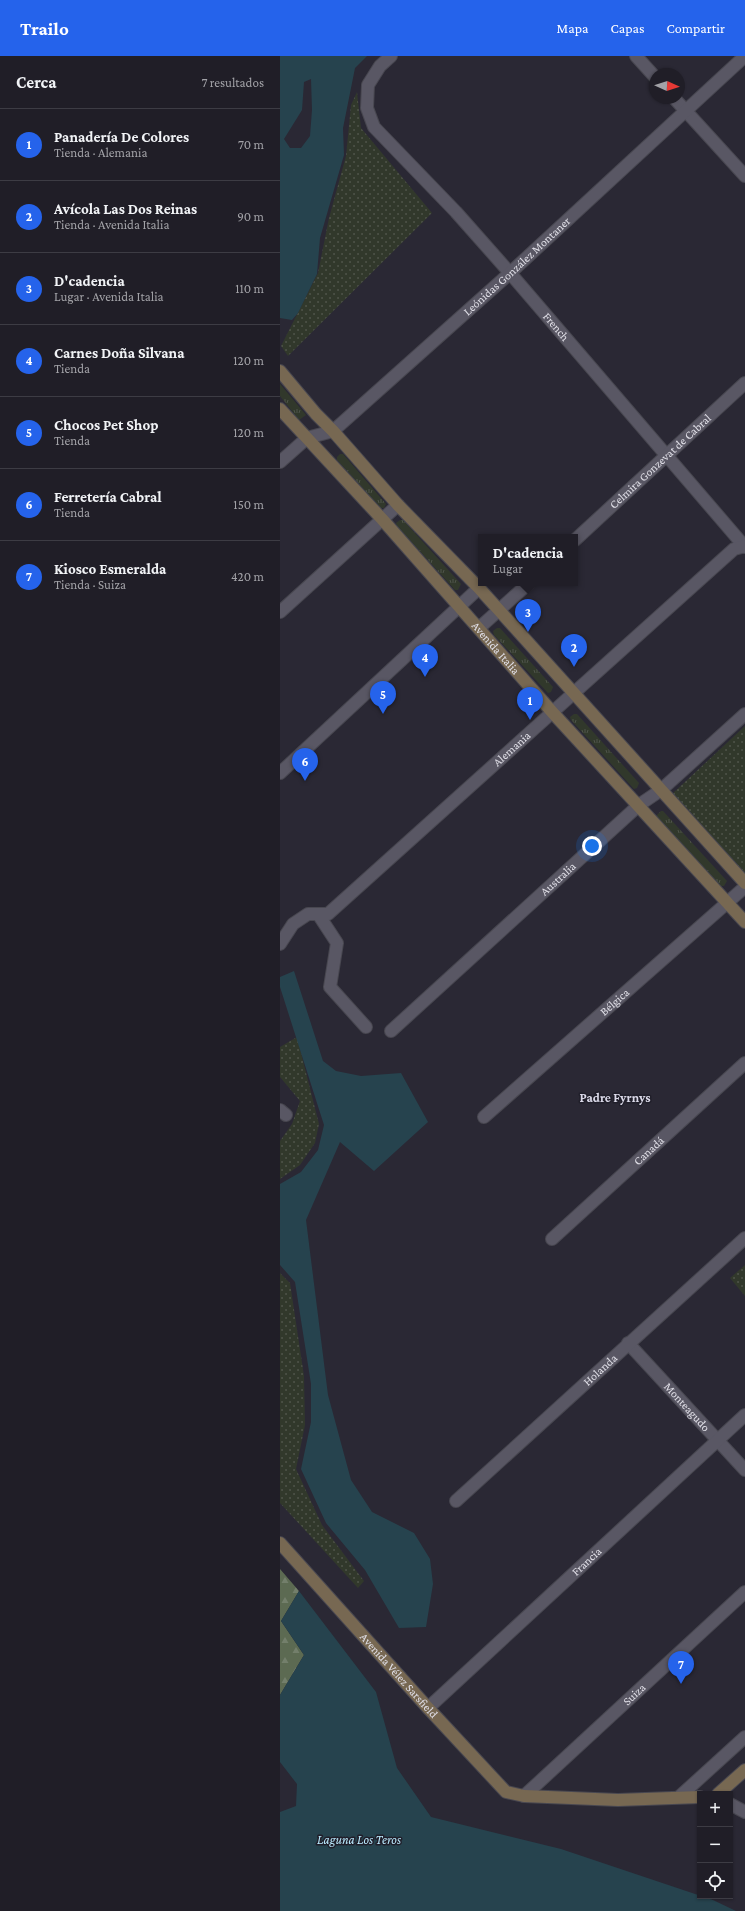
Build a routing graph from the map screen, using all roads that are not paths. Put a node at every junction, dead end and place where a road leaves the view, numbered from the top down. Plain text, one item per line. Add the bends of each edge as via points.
1 (390, 56) edge
2 (636, 56) edge
3 (745, 56) edge
4 (649, 70) edge
5 (680, 104) edge
6 (686, 111) junction
7 (745, 176) edge
8 (510, 273) junction
9 (280, 371) edge
10 (745, 382) edge
11 (280, 409) edge
12 (333, 431) junction
13 (307, 438) junction
14 (668, 455) junction
15 (280, 462) edge
16 (398, 505) junction
17 (382, 519) junction
18 (578, 537) edge
19 (745, 546) edge
20 (526, 586) edge
21 (479, 588) junction
22 (458, 606) junction
23 (499, 611) junction
24 (280, 612) edge
25 (479, 628) junction
26 (574, 692) junction
27 (553, 713) junction
28 (745, 714) edge
29 (281, 770) edge
30 (661, 790) junction
31 (639, 805) junction
32 (745, 883) edge
33 (745, 886) edge
34 (727, 902) junction
35 (318, 914) junction
36 (745, 922) edge
37 (280, 944) edge
38 (366, 1027) dead end
39 (391, 1031) dead end
40 (745, 1063) edge
41 (484, 1117) dead end
42 (745, 1238) edge
43 (552, 1239) dead end
44 (628, 1343) junction
45 (745, 1415) edge
46 (718, 1440) junction
47 (745, 1470) edge
48 (456, 1501) dead end
49 (280, 1543) edge
50 (745, 1592) edge
51 (428, 1708) junction
52 (745, 1737) edge
53 (745, 1770) edge
54 (721, 1791) edge
55 (524, 1796) junction
56 (679, 1797) junction
57 (697, 1797) edge
58 (733, 1806) edge
59 (745, 1812) edge

1 - 8 street, French via 368,85 367,108 374,127 456,212
2 - 4 street
3 - 6 street, Leónidas González Montaner
5 - 6 street
6 - 7 street
6 - 8 street, Leónidas González Montaner
8 - 12 street, Leónidas González Montaner
8 - 14 street, French
9 - 12 main road
10 - 14 street, Celmira Gonzevat de Cabral
11 - 13 main road, Avenida Italia
12 - 13 street, Leónidas González Montaner
12 - 16 main road
13 - 15 street, Leónidas González Montaner
13 - 17 main road, Avenida Italia
14 - 18 street, Celmira Gonzevat de Cabral
14 - 19 street, French
16 - 17 street
16 - 21 main road
17 - 22 main road, Avenida Italia
17 - 24 street
19 - 26 street, Alemania via 734,549
20 - 23 street
21 - 22 street
21 - 23 main road
22 - 25 main road, Avenida Italia
22 - 29 street
23 - 25 street
23 - 26 main road
25 - 27 main road, Avenida Italia
26 - 27 street, Alemania
26 - 30 main road
27 - 31 main road, Avenida Italia
27 - 35 street, Alemania via 328,914
28 - 30 street, Australia
30 - 31 street, Australia
30 - 32 main road
31 - 34 main road, Avenida Italia
31 - 39 street, Australia
33 - 34 street, Bélgica
34 - 36 main road, Avenida Italia
34 - 41 street, Bélgica
35 - 37 street, Alemania via 308,914 293,924
35 - 38 street via 337,943 330,987
40 - 43 street, Canadá
42 - 44 street, Holanda
44 - 46 street, Monteagudo
44 - 48 street, Holanda
45 - 46 street, Francia
46 - 47 street, Monteagudo
46 - 51 street, Francia
49 - 51 main road, Avenida Vélez Sarsfield
50 - 55 street, Suiza
51 - 55 main road, Avenida Vélez Sarsfield via 506,1792
52 - 56 street
53 - 54 main road
55 - 56 main road, Avenida Vélez Sarsfield via 618,1800
56 - 57 main road, Avenida Vélez Sarsfield
58 - 59 street

